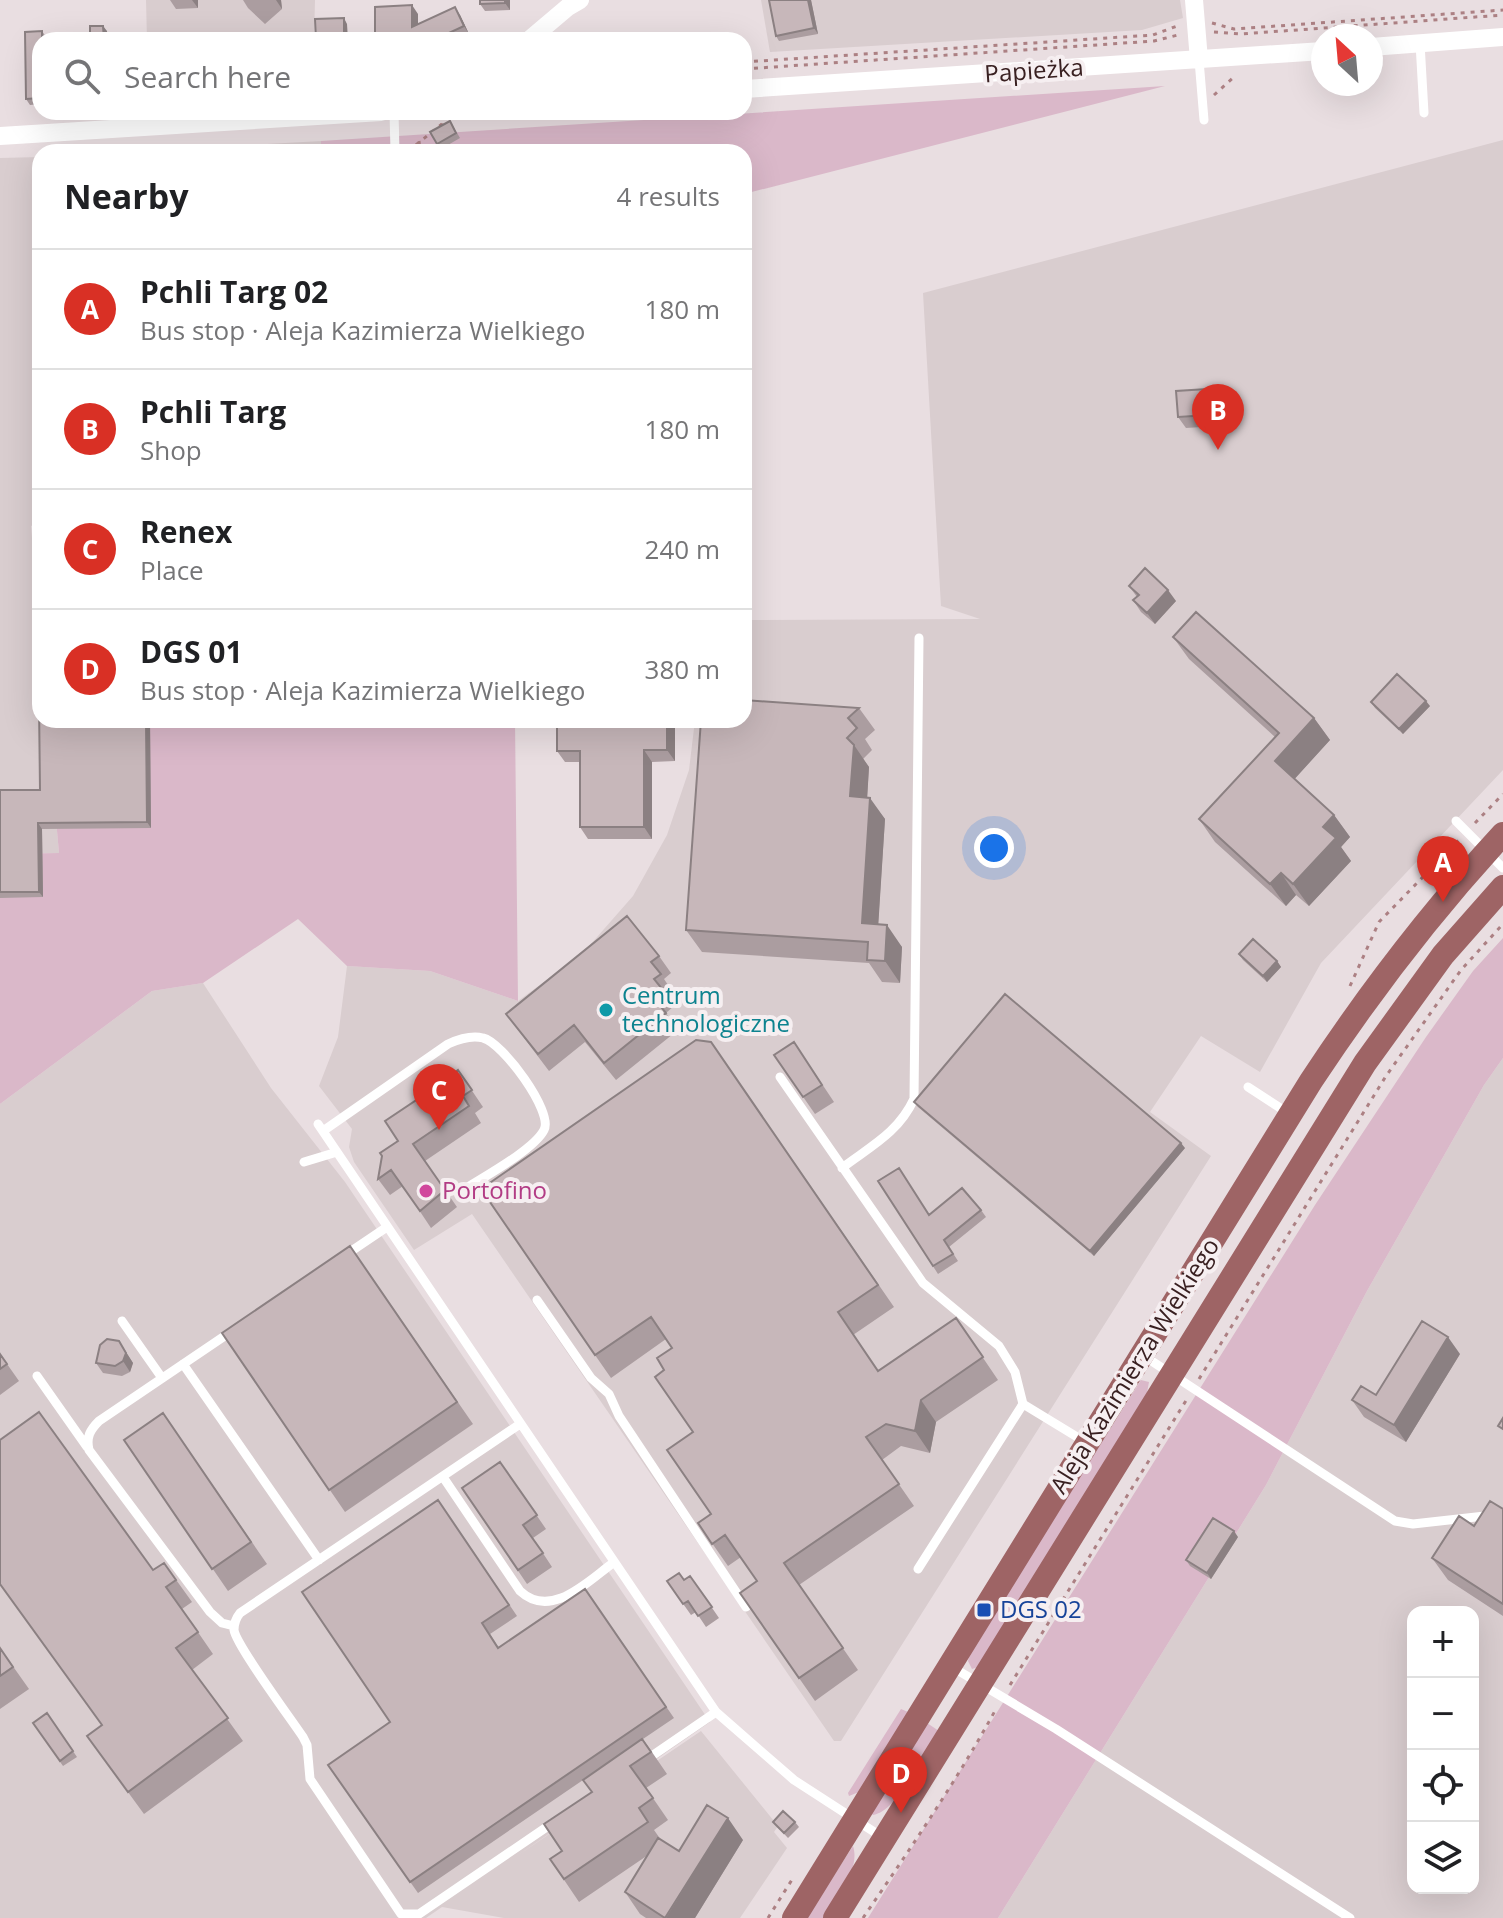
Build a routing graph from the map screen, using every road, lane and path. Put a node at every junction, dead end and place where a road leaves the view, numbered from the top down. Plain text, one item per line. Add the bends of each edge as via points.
1 (580, 0) edge
2 (1194, 0) edge
3 (1503, 12) edge
4 (1198, 29) junction
5 (538, 32) edge
6 (1503, 37) edge
7 (1420, 43) junction
8 (1383, 46) edge
9 (1311, 52) edge
10 (1199, 60) junction
11 (752, 61) edge
12 (752, 68) edge
13 (752, 88) edge
14 (1424, 113) dead end
15 (254, 120) edge
16 (394, 120) edge
17 (441, 120) edge
18 (1204, 120) dead end
19 (0, 136) edge
20 (419, 141) junction
21 (395, 144) edge
22 (416, 144) edge
23 (419, 144) edge
24 (919, 638) dead end
25 (1503, 794) edge
26 (1489, 809) dead end
27 (1456, 821) dead end
28 (1497, 851) edge
29 (1503, 887) edge
30 (1503, 924) edge
31 (780, 1077) edge
32 (1248, 1087) dead end
33 (1291, 1114) junction
34 (337, 1152) junction
35 (304, 1162) dead end
36 (842, 1168) junction
37 (460, 1192) dead end
38 (387, 1227) junction
39 (336, 1261) edge
40 (537, 1300) dead end
41 (122, 1321) dead end
42 (247, 1321) edge
43 (1142, 1354) junction
44 (183, 1364) junction
45 (1172, 1374) junction
46 (37, 1376) dead end
47 (162, 1378) junction
48 (1193, 1388) junction
49 (1023, 1404) junction
50 (520, 1424) junction
51 (1087, 1443) junction
52 (89, 1450) junction
53 (443, 1477) junction
54 (1503, 1514) edge
55 (319, 1560) junction
56 (613, 1563) junction
57 (918, 1569) dead end
58 (746, 1607) edge
59 (234, 1626) junction
60 (949, 1665) junction
61 (980, 1683) junction
62 (1003, 1697) junction
63 (716, 1712) junction
64 (638, 1765) edge
65 (561, 1818) edge
66 (855, 1819) junction
67 (885, 1838) junction
68 (794, 1918) edge
69 (835, 1918) edge
70 (863, 1918) edge
71 (1350, 1918) edge

1 - 5 street
2 - 4 street
3 - 4 path
3 - 4 path via 1241,34
4 - 10 street
4 - 11 path via 1185,23 1153,35
4 - 12 path via 1154,41
6 - 7 street
7 - 8 street
7 - 14 lane
9 - 10 street, Papieżka
10 - 13 street, Papieżka
10 - 18 lane
15 - 19 street
16 - 21 lane
17 - 20 path
20 - 22 path
20 - 23 path
24 - 36 lane via 914,1099 905,1118
25 - 26 path
27 - 28 lane
28 - 33 main road, Aleja Kazimierza Wielkiego via 1402,951
29 - 45 main road, Aleja Kazimierza Wielkiego via 1443,955 1374,1051
30 - 48 path via 1461,970 1386,1076
31 - 36 lane
32 - 33 lane
33 - 43 main road, Aleja Kazimierza Wielkiego
34 - 35 lane
34 - 37 lane via 321,1128 448,1044 484,1038 498,1045 541,1104 546,1128 535,1143
34 - 38 lane
36 - 49 lane via 923,1283 999,1346 1015,1372
38 - 39 lane
38 - 50 lane
40 - 58 lane via 591,1378 609,1394
41 - 47 lane
42 - 44 lane
43 - 45 lane
43 - 51 main road, Aleja Kazimierza Wielkiego
44 - 47 lane
44 - 55 lane
45 - 48 lane
45 - 61 main road, Aleja Kazimierza Wielkiego
46 - 52 lane
47 - 52 lane via 91,1428
48 - 54 lane via 1395,1521 1413,1524
48 - 62 path
49 - 51 lane
49 - 57 lane
50 - 53 lane
50 - 56 lane
51 - 60 main road, Aleja Kazimierza Wielkiego
52 - 59 lane via 210,1612
53 - 55 lane
53 - 56 lane via 526,1596 558,1600
55 - 59 lane via 240,1613
56 - 63 lane
59 - 65 lane via 236,1637 307,1745 310,1779 401,1914 419,1914
60 - 61 lane
60 - 66 main road, Aleja Kazimierza Wielkiego
61 - 62 lane
61 - 67 main road, Aleja Kazimierza Wielkiego
62 - 70 path via 964,1768
62 - 71 lane
63 - 64 lane
63 - 66 lane via 794,1780
66 - 67 lane
66 - 68 main road, Aleja Kazimierza Wielkiego
67 - 69 main road, Aleja Kazimierza Wielkiego

